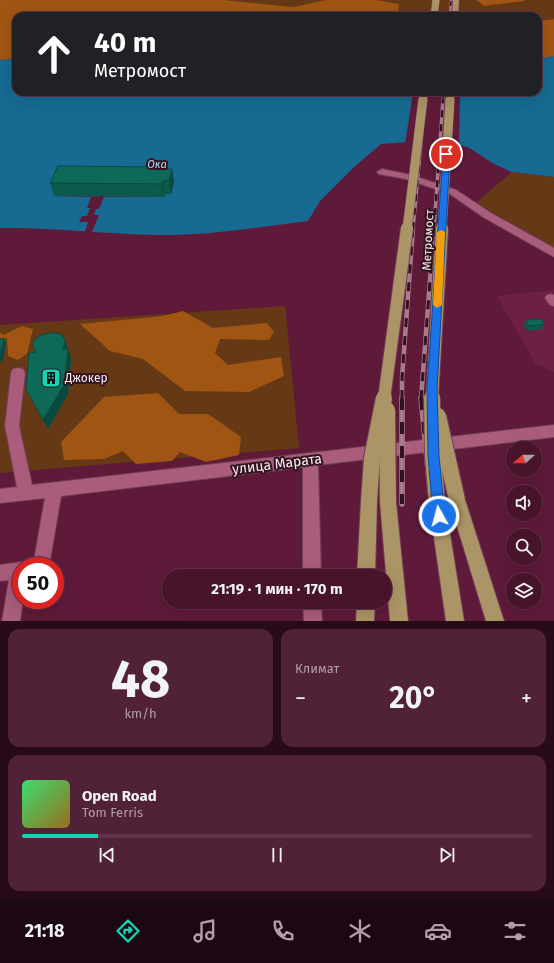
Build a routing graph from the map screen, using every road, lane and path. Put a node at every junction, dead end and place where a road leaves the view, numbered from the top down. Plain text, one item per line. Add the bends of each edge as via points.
1 (436, 0) edge
2 (456, 0) edge
3 (434, 12) edge
4 (455, 12) edge
5 (423, 96) edge
6 (450, 96) edge
7 (382, 172) dead end
8 (554, 253) edge
9 (18, 373) dead end
10 (387, 383) junction
11 (432, 389) junction
12 (554, 431) edge
13 (310, 460) junction
14 (54, 490) junction
15 (26, 493) junction
16 (0, 496) edge
17 (43, 557) edge
18 (312, 569) edge
19 (366, 569) edge
20 (12, 572) edge
21 (0, 573) edge
22 (13, 609) edge
23 (312, 609) edge
24 (366, 609) edge
25 (11, 621) edge
26 (313, 621) edge
27 (365, 621) edge
28 (399, 621) edge
29 (455, 621) edge
30 (495, 621) edge

1 - 3 main road, bridge
2 - 4 main road
5 - 10 main road, Метромост, bridge
6 - 11 main road, Метромост, bridge
7 - 8 street via 408,177 453,192 487,215
9 - 15 street via 12,426
10 - 19 main road, bridge via 372,458
10 - 28 main road, bridge via 388,502
11 - 29 main road, bridge via 437,503
11 - 30 main road, bridge via 457,500
12 - 13 street, улица Марата
13 - 14 street, улица Марата
13 - 18 street
14 - 15 street, улица Марата
14 - 17 street
15 - 16 street, улица Марата
20 - 21 street
22 - 25 street
23 - 26 street
24 - 27 main road

